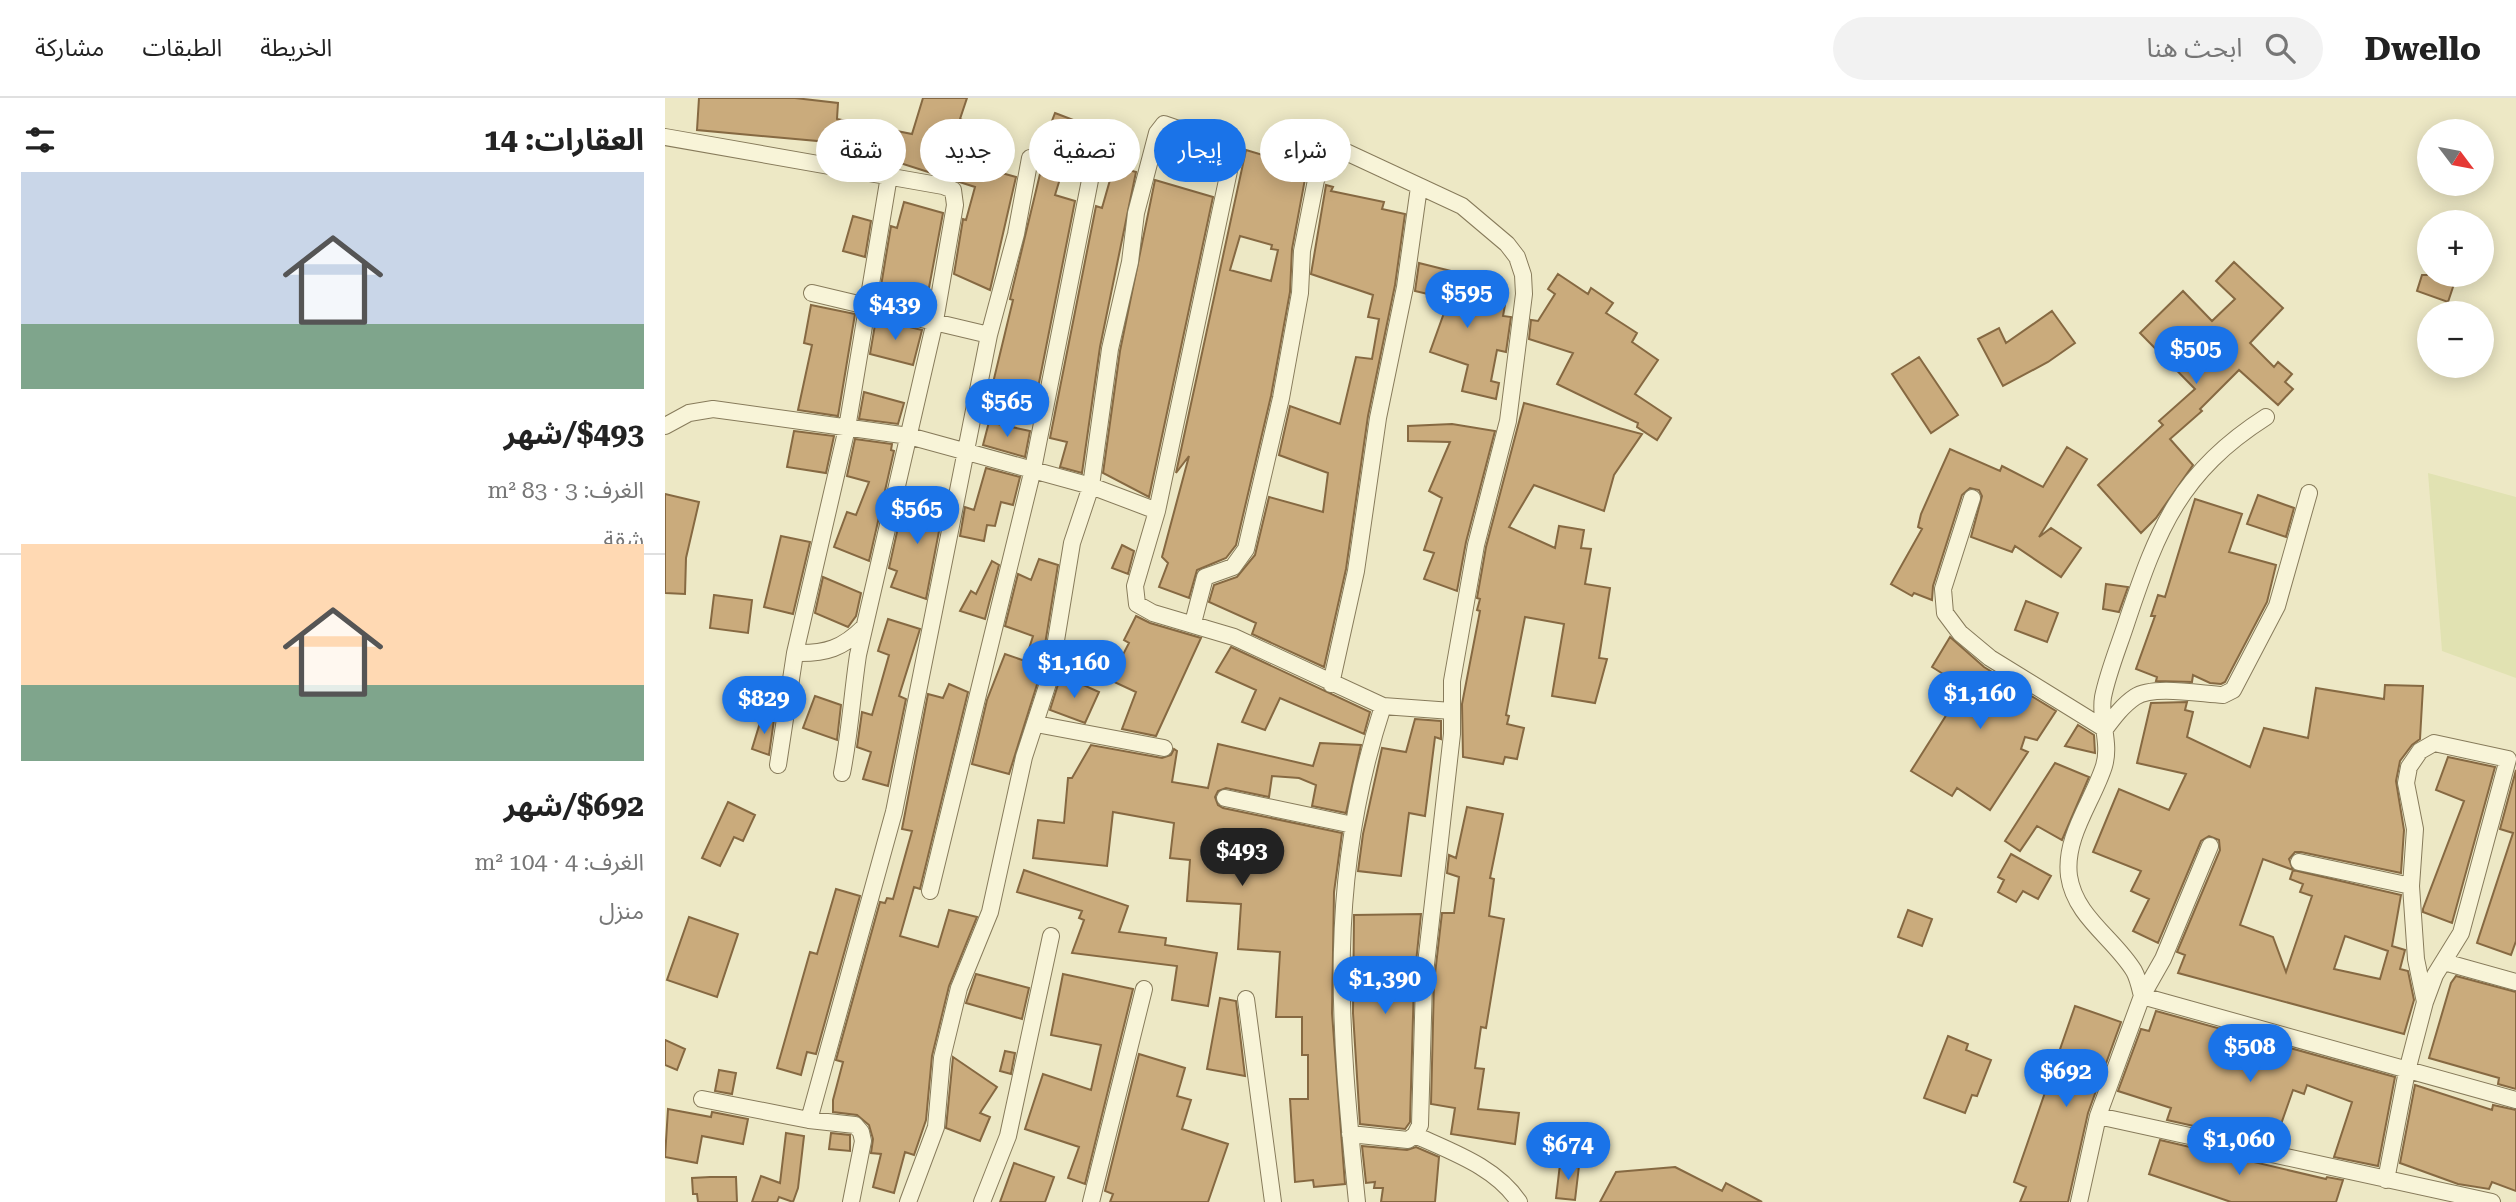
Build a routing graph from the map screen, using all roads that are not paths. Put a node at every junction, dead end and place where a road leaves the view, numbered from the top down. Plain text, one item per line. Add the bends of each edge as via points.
1 (665, 137) edge
2 (816, 163) edge
3 (1029, 163) edge
4 (906, 179) edge
5 (888, 182) edge
6 (1089, 182) edge
7 (1419, 187) junction
8 (811, 293) dead end
9 (866, 308) junction
10 (935, 321) junction
11 (989, 335) junction
12 (2266, 417) dead end
13 (665, 426) edge
14 (847, 428) junction
15 (909, 436) junction
16 (967, 453) junction
17 (1033, 469) junction
18 (1091, 486) junction
19 (2309, 493) dead end
20 (1972, 498) dead end
21 (1157, 511) junction
22 (1193, 623) junction
23 (865, 627) junction
24 (796, 653) junction
25 (1331, 684) junction
26 (1383, 706) junction
27 (1452, 710) junction
28 (1036, 724) junction
29 (2105, 729) junction
30 (1164, 748) dead end
31 (778, 765) dead end
32 (842, 773) dead end
33 (1225, 798) dead end
34 (1353, 825) junction
35 (2210, 846) dead end
36 (2299, 862) dead end
37 (2411, 886) junction
38 (930, 891) dead end
39 (1051, 936) dead end
40 (2444, 962) junction
41 (2516, 982) edge
42 (1144, 989) dead end
43 (2142, 996) junction
44 (1247, 999) dead end
45 (2425, 1002) junction
46 (2406, 1071) junction
47 (702, 1099) dead end
48 (2516, 1100) edge
49 (2098, 1116) junction
50 (809, 1120) junction
51 (1350, 1134) junction
52 (1415, 1135) junction
53 (2386, 1180) junction
54 (852, 1202) edge
55 (908, 1202) edge
56 (982, 1202) edge
57 (1091, 1202) edge
58 (1273, 1202) edge
59 (1357, 1202) edge
60 (1519, 1202) edge
61 (2079, 1202) edge
62 (2492, 1202) edge

1 - 2 street
3 - 11 street
4 - 10 street via 953,190 955,205
5 - 9 street
6 - 17 street
7 - 22 street via 1346,152 1324,163 1301,251 1300,293 1281,398 1246,549 1233,567 1205,577
7 - 25 street via 1356,571
7 - 27 street via 1462,206 1485,223 1517,257 1523,284 1508,421 1476,545 1452,681
8 - 9 street
9 - 10 street
9 - 14 street
10 - 11 street
10 - 15 street
11 - 16 street
12 - 29 street via 2208,461 2171,510 2106,684 2102,701
13 - 14 street via 689,413 713,409
14 - 15 street
14 - 24 street
15 - 16 street
15 - 23 street
16 - 17 street
16 - 50 street via 894,811
17 - 18 street
17 - 38 street
18 - 21 street
18 - 21 street via 1110,349 1136,213 1157,133 1164,124 1228,146 1233,152
18 - 28 street via 1072,543 1055,654
19 - 29 street via 2277,606 2233,690 2223,695 2149,691 2123,707
20 - 29 street via 1943,589 1945,613 1960,633 1990,658
21 - 22 street via 1134,599 1146,610
22 - 25 street via 1234,637
23 - 24 street via 832,651
23 - 32 street
24 - 31 street
25 - 26 street
26 - 27 street
26 - 34 street via 1366,758
27 - 52 street via 1424,982 1421,1116
28 - 30 street
28 - 55 street via 1013,802 990,912 958,988 942,1058 936,1127
29 - 43 street via 2104,765 2071,845 2069,873 2074,895 2135,972
33 - 34 street
34 - 51 street via 1340,950
35 - 43 street via 2163,959
36 - 37 street
37 - 40 street via 2415,829 2406,783 2409,767 2420,751 2434,743 2508,759 2461,933
37 - 45 street via 2416,959
39 - 56 street via 1008,1136
40 - 41 street
40 - 45 street
42 - 57 street
43 - 46 street
43 - 49 street
44 - 58 street
45 - 46 street
46 - 48 street
46 - 53 street
47 - 50 street
49 - 53 street
49 - 61 street
50 - 54 street via 855,1125 861,1132
51 - 52 street via 1408,1140
51 - 59 street
52 - 60 street via 1476,1164 1500,1180
53 - 62 street

